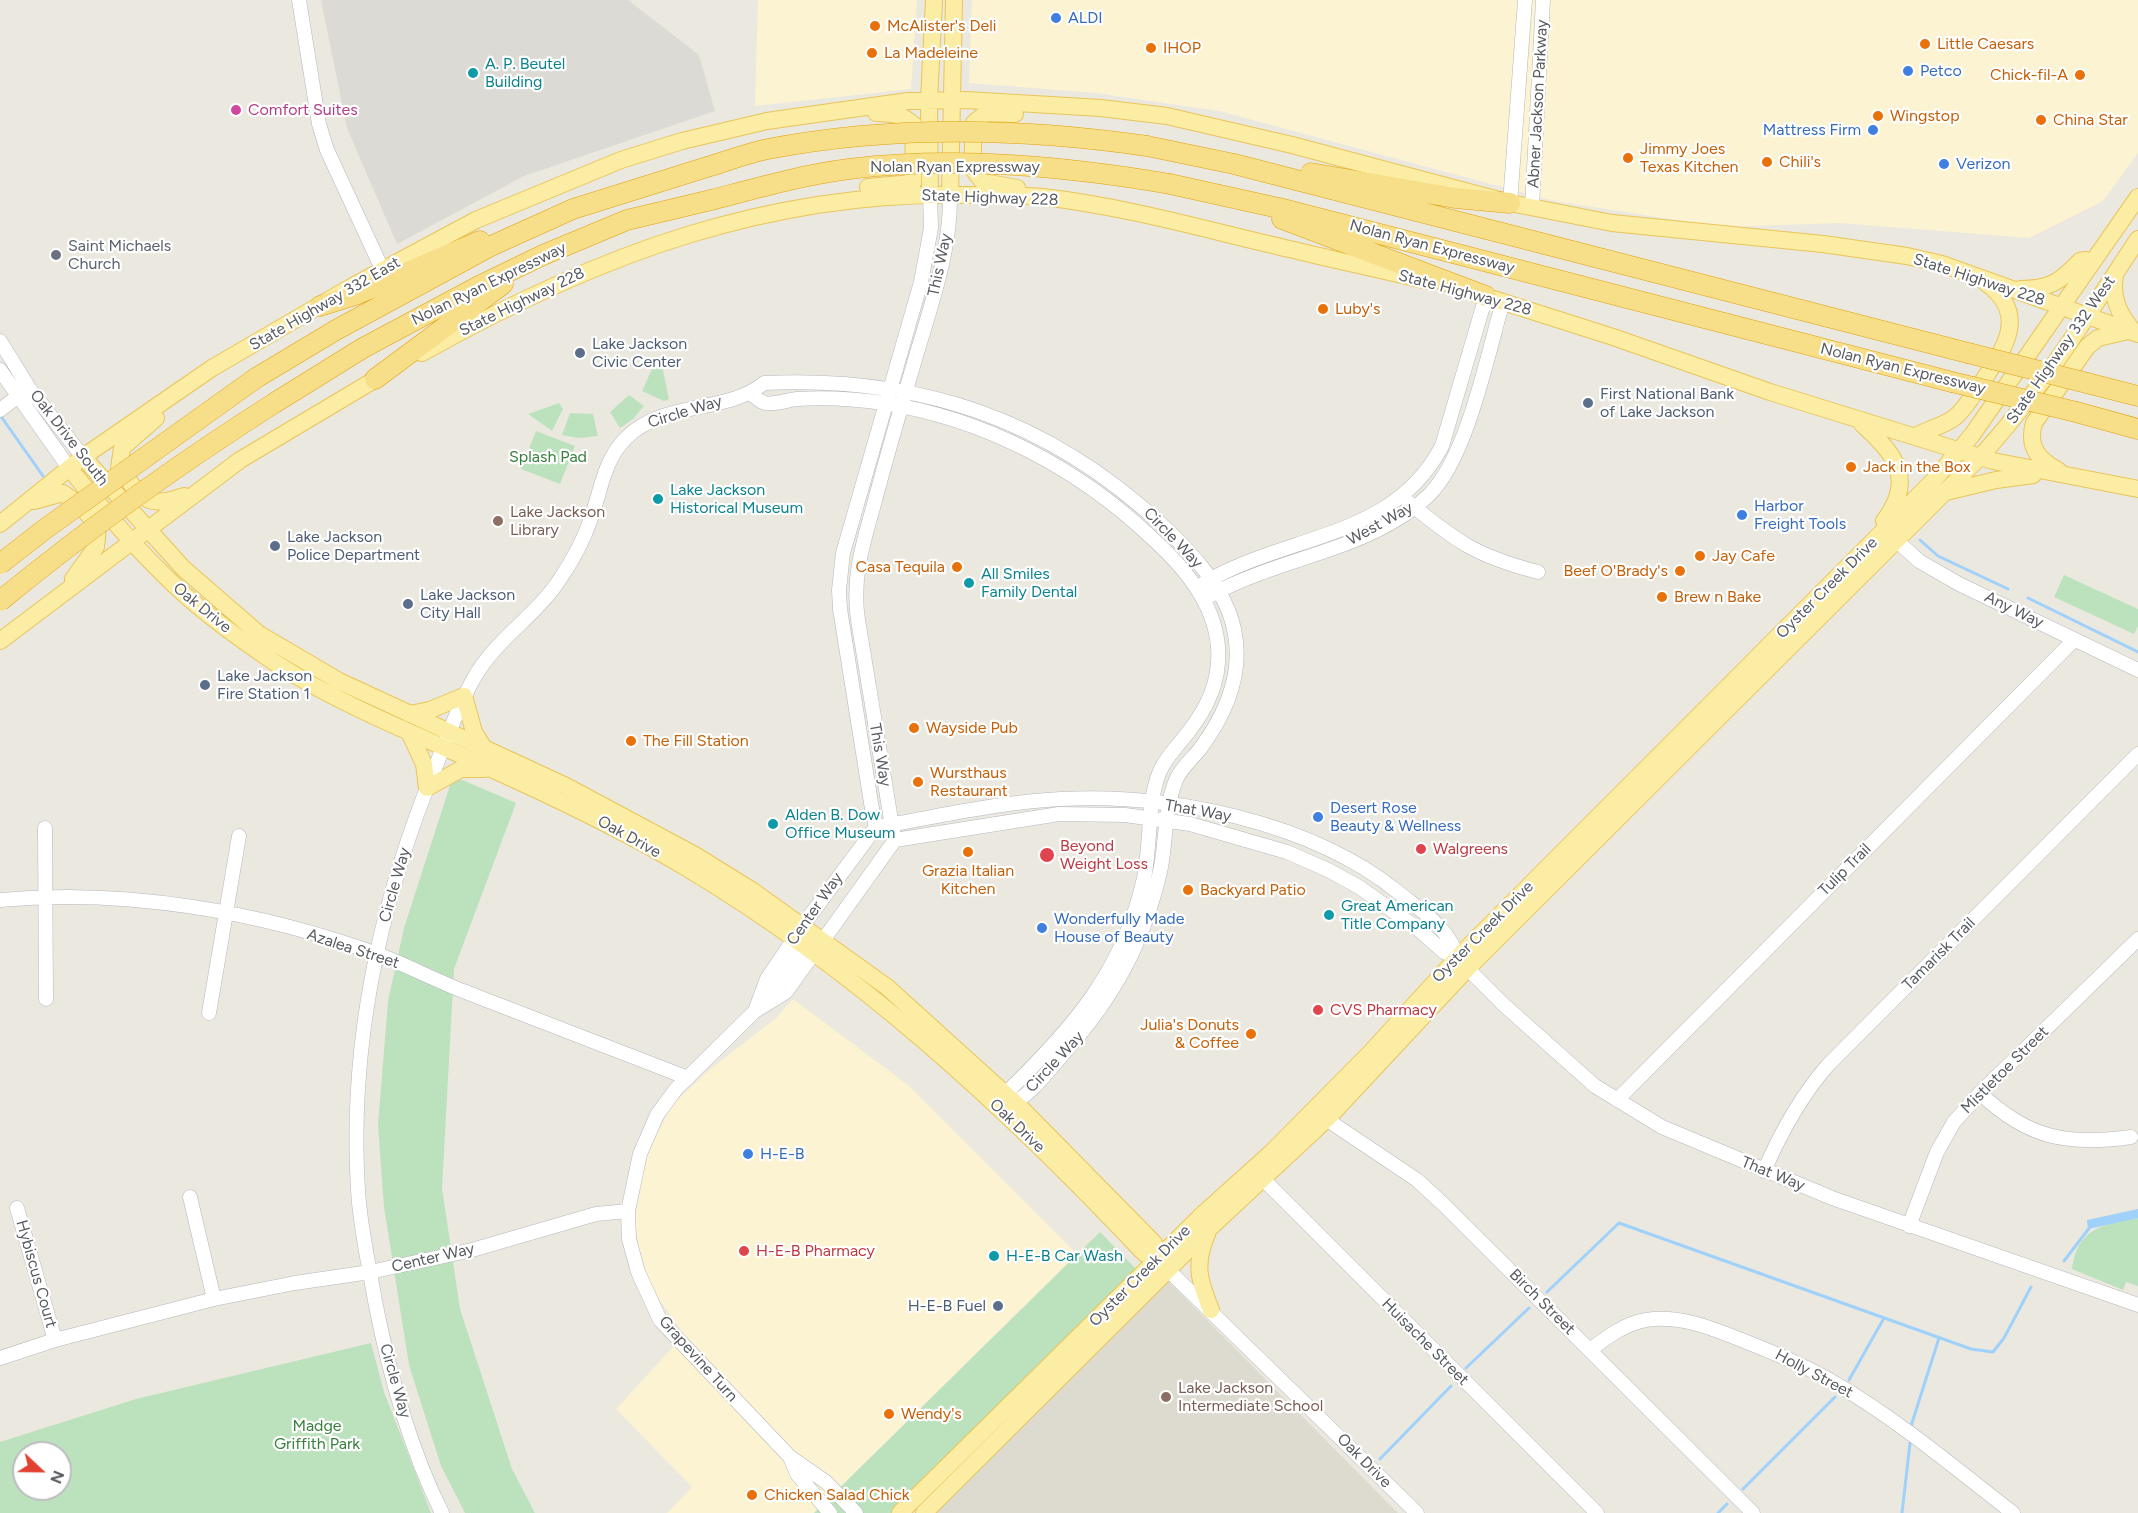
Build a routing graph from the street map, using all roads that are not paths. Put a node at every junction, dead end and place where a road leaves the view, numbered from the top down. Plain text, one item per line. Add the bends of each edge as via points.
1 (299, 0) edge
2 (934, 0) edge
3 (954, 0) edge
4 (1525, 0) edge
5 (1544, 0) edge
6 (929, 101) junction
7 (950, 101) junction
8 (1051, 105) junction
9 (851, 108) junction
10 (682, 141) joint
11 (1234, 164) junction
12 (1513, 169) junction
13 (1534, 169) junction
14 (930, 194) junction
15 (950, 194) junction
16 (1221, 195) junction
17 (1040, 197) junction
18 (2138, 197) edge
19 (842, 200) junction
20 (1510, 204) junction
21 (1532, 207) junction
22 (573, 209) junction
23 (2138, 239) edge
24 (543, 255) junction
25 (2093, 259) junction
26 (383, 271) junction
27 (2115, 274) junction
28 (1977, 277) junction
29 (2012, 289) junction
30 (1494, 298) junction
31 (320, 306) junction
32 (2059, 307) junction
33 (2087, 316) junction
34 (2133, 332) edge
35 (0, 341) edge
36 (1468, 362) junction
37 (1483, 367) junction
38 (0, 370) edge
39 (375, 379) junction
40 (29, 388) junction
41 (891, 389) junction
42 (906, 392) junction
43 (751, 394) junction
44 (17, 396) junction
45 (2138, 396) edge
46 (162, 403) junction
47 (886, 404) junction
48 (902, 407) junction
49 (3, 408) edge
50 (1859, 421) junction
51 (2138, 429) edge
52 (1916, 436) junction
53 (1442, 446) junction
54 (1961, 450) junction
55 (1455, 454) junction
56 (83, 457) junction
57 (1980, 457) junction
58 (69, 468) junction
59 (2050, 473) junction
60 (2068, 477) junction
61 (2138, 489) edge
62 (201, 490) junction
63 (1946, 492) junction
64 (1402, 497) junction
65 (25, 504) junction
66 (1414, 507) junction
67 (1357, 523) junction
68 (0, 524) edge
69 (146, 530) junction
70 (1364, 535) junction
71 (1896, 540) junction
72 (131, 541) junction
73 (1873, 542) junction
74 (0, 564) edge
75 (1538, 572) dead end
76 (202, 585) junction
77 (1214, 585) junction
78 (64, 592) junction
79 (1200, 593) junction
80 (190, 599) junction
81 (0, 601) edge
82 (228, 607) junction
83 (217, 621) junction
84 (2074, 640) junction
85 (0, 642) edge
86 (267, 648) junction
87 (2138, 670) edge
88 (335, 688) junction
89 (464, 696) junction
90 (409, 714) junction
91 (410, 732) junction
92 (446, 740) junction
93 (484, 748) junction
94 (2138, 754) edge
95 (492, 770) junction
96 (427, 788) junction
97 (1153, 803) junction
98 (1170, 805) junction
99 (1152, 818) junction
100 (1168, 820) junction
101 (891, 824) junction
102 (876, 826) junction
103 (45, 828) dead end
104 (239, 836) dead end
105 (895, 840) junction
106 (1384, 881) junction
107 (45, 899) junction
108 (0, 900) edge
109 (1380, 901) junction
110 (225, 914) junction
111 (2138, 939) edge
112 (807, 941) junction
113 (377, 955) junction
114 (1462, 963) junction
115 (46, 999) dead end
116 (755, 1011) junction
117 (209, 1013) dead end
118 (688, 1078) junction
119 (1980, 1093) junction
120 (1617, 1100) junction
121 (1006, 1102) junction
122 (1322, 1114) junction
123 (2131, 1137) dead end
124 (1764, 1171) junction
125 (1259, 1175) junction
126 (190, 1197) dead end
127 (17, 1208) dead end
128 (628, 1211) junction
129 (1909, 1226) junction
130 (1210, 1228) junction
131 (1163, 1264) junction
132 (370, 1272) junction
133 (214, 1299) junction
134 (2138, 1305) edge
135 (1211, 1310) junction
136 (55, 1340) junction
137 (1590, 1350) junction
138 (0, 1358) edge
139 (790, 1457) junction
140 (442, 1513) edge
141 (830, 1513) edge
142 (856, 1513) edge
143 (900, 1513) edge
144 (924, 1513) edge
145 (1417, 1513) edge
146 (1597, 1513) edge
147 (1753, 1513) edge
148 (2013, 1513) edge

1 - 26 street via 327,150
2 - 6 main road, This Way
3 - 7 main road, This Way
4 - 12 street, Abner Jackson Parkway
5 - 13 street, Abner Jackson Parkway
6 - 7 main road, State Highway 228
6 - 9 main road, State Highway 228
6 - 14 main road, This Way
7 - 8 main road, State Highway 228
7 - 15 main road, This Way
8 - 17 main road via 1040,115 986,113 974,123 972,168 983,182 1032,190
8 - 20 main road, State Highway 228 via 1122,110 1218,126
9 - 10 main road, State Highway 228 via 747,124
9 - 19 main road via 862,114 892,112 905,116 914,125 913,183 858,188
10 - 26 main road, State Highway 332 East via 621,160 476,220
11 - 20 highway
11 - 22 highway, Nolan Ryan Expressway, bridge via 1122,142 1027,133 892,133 768,149
11 - 45 highway, Nolan Ryan Expressway, bridge
12 - 13 street via 1523,176
12 - 20 street, Abner Jackson Parkway
13 - 21 street, Abner Jackson Parkway
14 - 15 main road, State Highway 228
14 - 19 main road, State Highway 228
14 - 41 street, This Way via 931,228 923,271
15 - 17 main road, State Highway 228
15 - 42 street, This Way via 943,259
16 - 24 highway, Nolan Ryan Expressway, bridge via 1094,171 1021,164 850,169 627,220
16 - 30 highway
16 - 51 highway, Nolan Ryan Expressway, bridge
17 - 30 main road, State Highway 228 via 1134,211
18 - 25 main road, State Highway 332 West
19 - 39 main road, State Highway 228 via 718,224 610,260 497,311
20 - 21 main road, State Highway 228
21 - 28 main road, State Highway 228 via 1612,223 1871,250 1942,264
22 - 31 highway via 507,230
22 - 74 highway, Nolan Ryan Expressway, bridge via 491,246 256,378
23 - 27 main road, State Highway 332 West
24 - 39 highway
24 - 81 highway, Nolan Ryan Expressway, bridge via 363,348 276,402 172,471
25 - 29 main road via 2080,261 2041,289
25 - 32 main road, State Highway 332 West
26 - 31 main road, State Highway 332 East
27 - 33 main road, State Highway 332 West
27 - 34 main road via 2117,309
28 - 29 main road, State Highway 228
28 - 52 main road via 1997,291 2006,304 2010,320 2008,341 1962,411
29 - 32 main road, State Highway 228
30 - 36 street, West Way
30 - 37 street, West Way
30 - 50 main road, State Highway 228
31 - 46 main road, State Highway 332 East via 212,368
32 - 33 main road, State Highway 228
32 - 54 main road, State Highway 332 West
33 - 34 main road, State Highway 228
33 - 57 main road, State Highway 332 West via 2006,429
34 - 60 main road via 2098,338 2087,347 2034,423 2031,437 2038,456
35 - 40 street, Oak Drive South
36 - 37 street
36 - 53 street, West Way
37 - 55 street, West Way
38 - 44 street, Oak Drive South
39 - 62 main road, State Highway 228 via 240,460
40 - 44 street
40 - 56 street, Oak Drive South
41 - 42 street, Circle Way
41 - 43 street, Circle Way via 844,382 795,381 764,383
41 - 47 street, This Way
42 - 48 street, This Way
42 - 77 street, Circle Way via 990,415 1070,453 1128,493 1190,551
43 - 47 street, Circle Way via 764,403 814,398
43 - 89 street, Circle Way via 672,413 643,425 623,441 611,458 588,528 568,567 539,607 492,652
44 - 49 street
44 - 58 street, Oak Drive South
46 - 56 main road, State Highway 332 East
46 - 62 main road via 156,419 122,448 119,468 151,502 166,502
47 - 48 street, Circle Way
47 - 102 street, This Way via 843,553 839,594
48 - 79 street, Circle Way via 981,430 1060,466 1124,511 1180,564
48 - 101 street, This Way via 861,549 855,593
50 - 52 main road
50 - 73 main road via 1888,448 1899,474 1897,500
52 - 54 main road
53 - 55 street
53 - 64 street, West Way via 1426,474
54 - 57 main road
54 - 73 main road, Oyster Creek Drive
55 - 66 street, West Way via 1430,494
56 - 58 main road, State Highway 332 East
56 - 69 main road, Oak Drive South
57 - 59 main road
57 - 63 main road, Oyster Creek Drive
58 - 65 main road, State Highway 332 East
58 - 72 main road, Oak Drive
59 - 60 main road
59 - 63 main road
60 - 61 main road
62 - 69 main road
63 - 71 main road, Oyster Creek Drive
64 - 66 street
64 - 67 street, West Way
65 - 68 main road, State Highway 332 East
65 - 78 main road via 63,493 82,507 98,527 96,547
66 - 70 street, West Way
66 - 75 street via 1453,539 1475,551 1498,562
67 - 70 street
67 - 77 street, West Way via 1247,561
69 - 72 main road
69 - 76 main road, Oak Drive
70 - 77 street, West Way
71 - 84 street, Any Way via 1939,573
71 - 114 main road, Oyster Creek Drive
72 - 78 main road
72 - 80 main road, Oak Drive
73 - 114 main road, Oyster Creek Drive
76 - 80 main road
76 - 82 main road, Oak Drive
77 - 79 street, West Way
77 - 98 street, Circle Way via 1234,626 1233,686 1217,726 1178,776
78 - 85 main road
79 - 97 street, Circle Way via 1213,619 1217,639 1215,682 1201,716 1161,769
80 - 83 main road, Oak Drive
82 - 83 main road
82 - 86 main road, Oak Drive
83 - 86 main road, Oak Drive
84 - 87 street, Any Way
84 - 120 street, Tulip Trail
86 - 88 main road, Oak Drive
88 - 90 main road, Oak Drive
88 - 91 main road, Oak Drive
89 - 90 main road
89 - 92 street, Circle Way
89 - 93 main road via 474,732
90 - 92 main road, Oak Drive
91 - 92 main road, Oak Drive
91 - 96 main road via 424,764
92 - 93 main road, Oak Drive
92 - 95 main road, Oak Drive
92 - 96 street, Circle Way
93 - 112 main road, Oak Drive via 586,796 696,855
94 - 124 street, Tamarisk Trail via 1828,1065 1799,1102
95 - 96 main road via 461,769
95 - 112 main road, Oak Drive via 633,838
96 - 113 street, Circle Way via 400,864
97 - 98 street, That Way
97 - 99 street, Circle Way
97 - 101 street, That Way via 1060,799
98 - 100 street, Circle Way
98 - 106 street, That Way via 1224,814 1295,836
99 - 100 street, That Way
99 - 105 street, That Way via 1059,814
99 - 121 street, Circle Way via 1134,913 1105,978 1079,1016
100 - 109 street, That Way via 1287,852 1328,870
100 - 121 street, Circle Way via 1147,917 1117,985 1090,1024
101 - 102 street
101 - 105 street, This Way
102 - 105 street
102 - 112 street, Center Way
103 - 107 street
104 - 110 street
105 - 112 street, Center Way
106 - 109 street
106 - 114 street, That Way via 1427,915 1454,943
107 - 108 street, Azalea Street
107 - 110 street, Azalea Street via 146,901
107 - 115 street
109 - 114 street, That Way
110 - 113 street, Azalea Street
110 - 117 street
111 - 119 street, Mistletoe Street
112 - 116 street, Center Way via 767,979
112 - 116 street, Center Way via 786,992
112 - 121 main road, Oak Drive via 887,987
113 - 118 street, Azalea Street
113 - 132 street, Circle Way via 363,1022 357,1084 358,1194
114 - 120 street, That Way via 1555,1053
114 - 122 main road, Oyster Creek Drive
116 - 118 street, Center Way
118 - 128 street, Center Way via 676,1089 646,1135
119 - 123 street via 1998,1110 2042,1134 2063,1140
119 - 129 street, Mistletoe Street via 1954,1122 1937,1152
120 - 124 street, That Way via 1692,1142
121 - 131 main road, Oak Drive via 1144,1252
122 - 125 main road, Oyster Creek Drive
122 - 137 street, Birch Street via 1417,1180
124 - 129 street, That Way
125 - 130 main road, Oyster Creek Drive
125 - 131 main road, Oyster Creek Drive
125 - 146 street, Huisache Street
126 - 133 street
127 - 136 street, Hybiscus Court
128 - 132 street, Center Way via 596,1214 472,1250
128 - 139 street, Grapevine Turn via 629,1239 638,1272 660,1320
129 - 134 street, That Way
130 - 131 main road, Oyster Creek Drive
130 - 135 main road via 1198,1260 1200,1283
131 - 135 street, Oak Drive
131 - 143 main road, Oyster Creek Drive
131 - 144 main road, Oyster Creek Drive
132 - 133 street, Center Way
132 - 140 street, Circle Way via 395,1385
133 - 136 street, Center Way
135 - 145 street, Oak Drive
136 - 138 street, Center Way
137 - 147 street, Birch Street
137 - 148 street, Holly Street via 1626,1327 1660,1319 1702,1325 1771,1351 1832,1381 1876,1409
139 - 141 street, Grapevine Turn via 797,1474
139 - 142 street, Grapevine Turn via 826,1482

